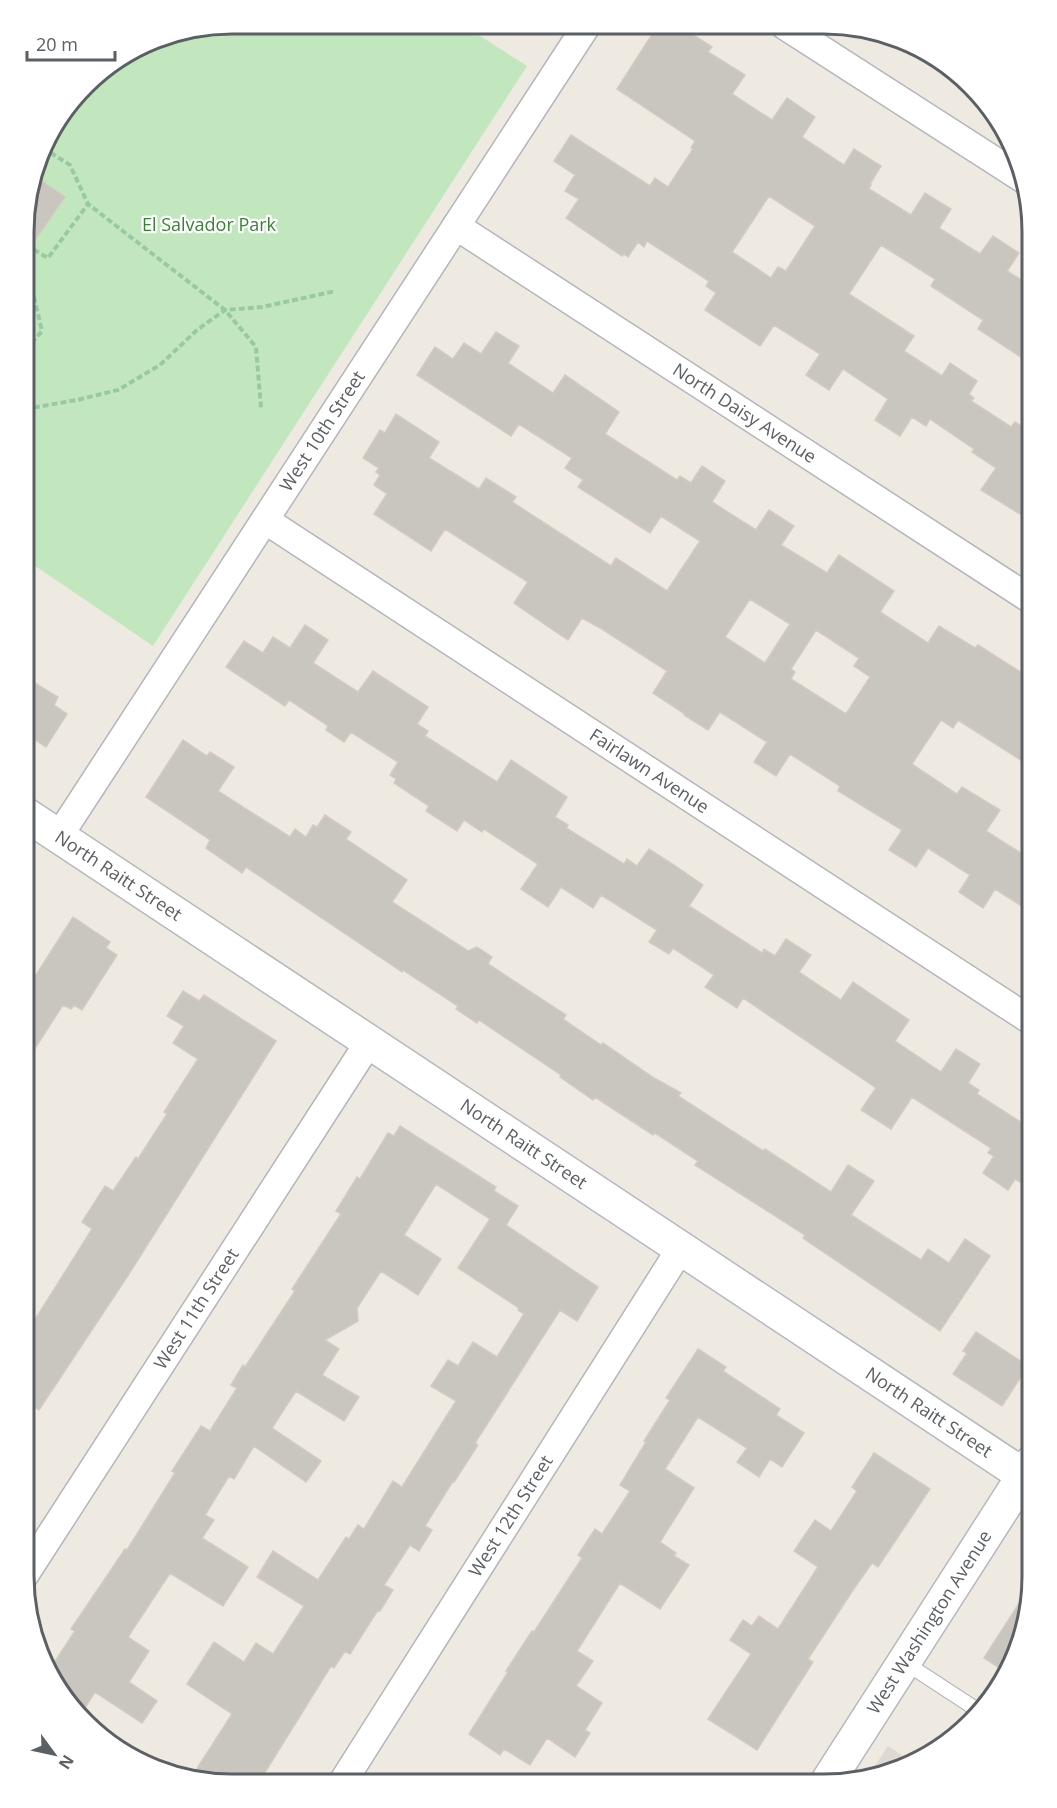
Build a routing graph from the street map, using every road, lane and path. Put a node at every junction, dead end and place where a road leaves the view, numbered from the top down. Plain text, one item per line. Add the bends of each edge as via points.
1 (581, 34) edge
2 (797, 34) edge
3 (51, 153) edge
4 (1013, 173) edge
5 (88, 204) junction
6 (456, 226) junction
7 (34, 250) edge
8 (336, 291) dead end
9 (34, 297) edge
10 (225, 310) junction
11 (34, 340) edge
12 (34, 408) edge
13 (261, 408) dead end
14 (265, 520) junction
15 (1022, 594) edge
16 (34, 820) edge
17 (59, 836) junction
18 (1022, 1015) edge
19 (369, 1041) junction
20 (681, 1248) junction
21 (1022, 1464) edge
22 (1022, 1477) edge
23 (34, 1560) edge
24 (904, 1662) junction
25 (972, 1707) edge
26 (833, 1773) edge
27 (348, 1774) edge

1 - 6 street, West 10th Street
2 - 4 street
3 - 5 path via 70,165
5 - 7 path via 48,258
5 - 10 path
6 - 14 street, West 10th Street
6 - 15 street, North Daisy Avenue
8 - 10 path via 262,307
9 - 11 path via 42,331
10 - 12 path via 160,365 118,390
10 - 13 path via 256,347
14 - 17 street, West 10th Street
14 - 18 street, Fairlawn Avenue
16 - 17 street, North Raitt Street
17 - 19 street, North Raitt Street
19 - 20 street, North Raitt Street
19 - 23 street, West 11th Street
20 - 21 street, North Raitt Street
20 - 27 street, West 12th Street
22 - 24 street, West Washington Avenue
24 - 25 lane
24 - 26 street, West Washington Avenue

